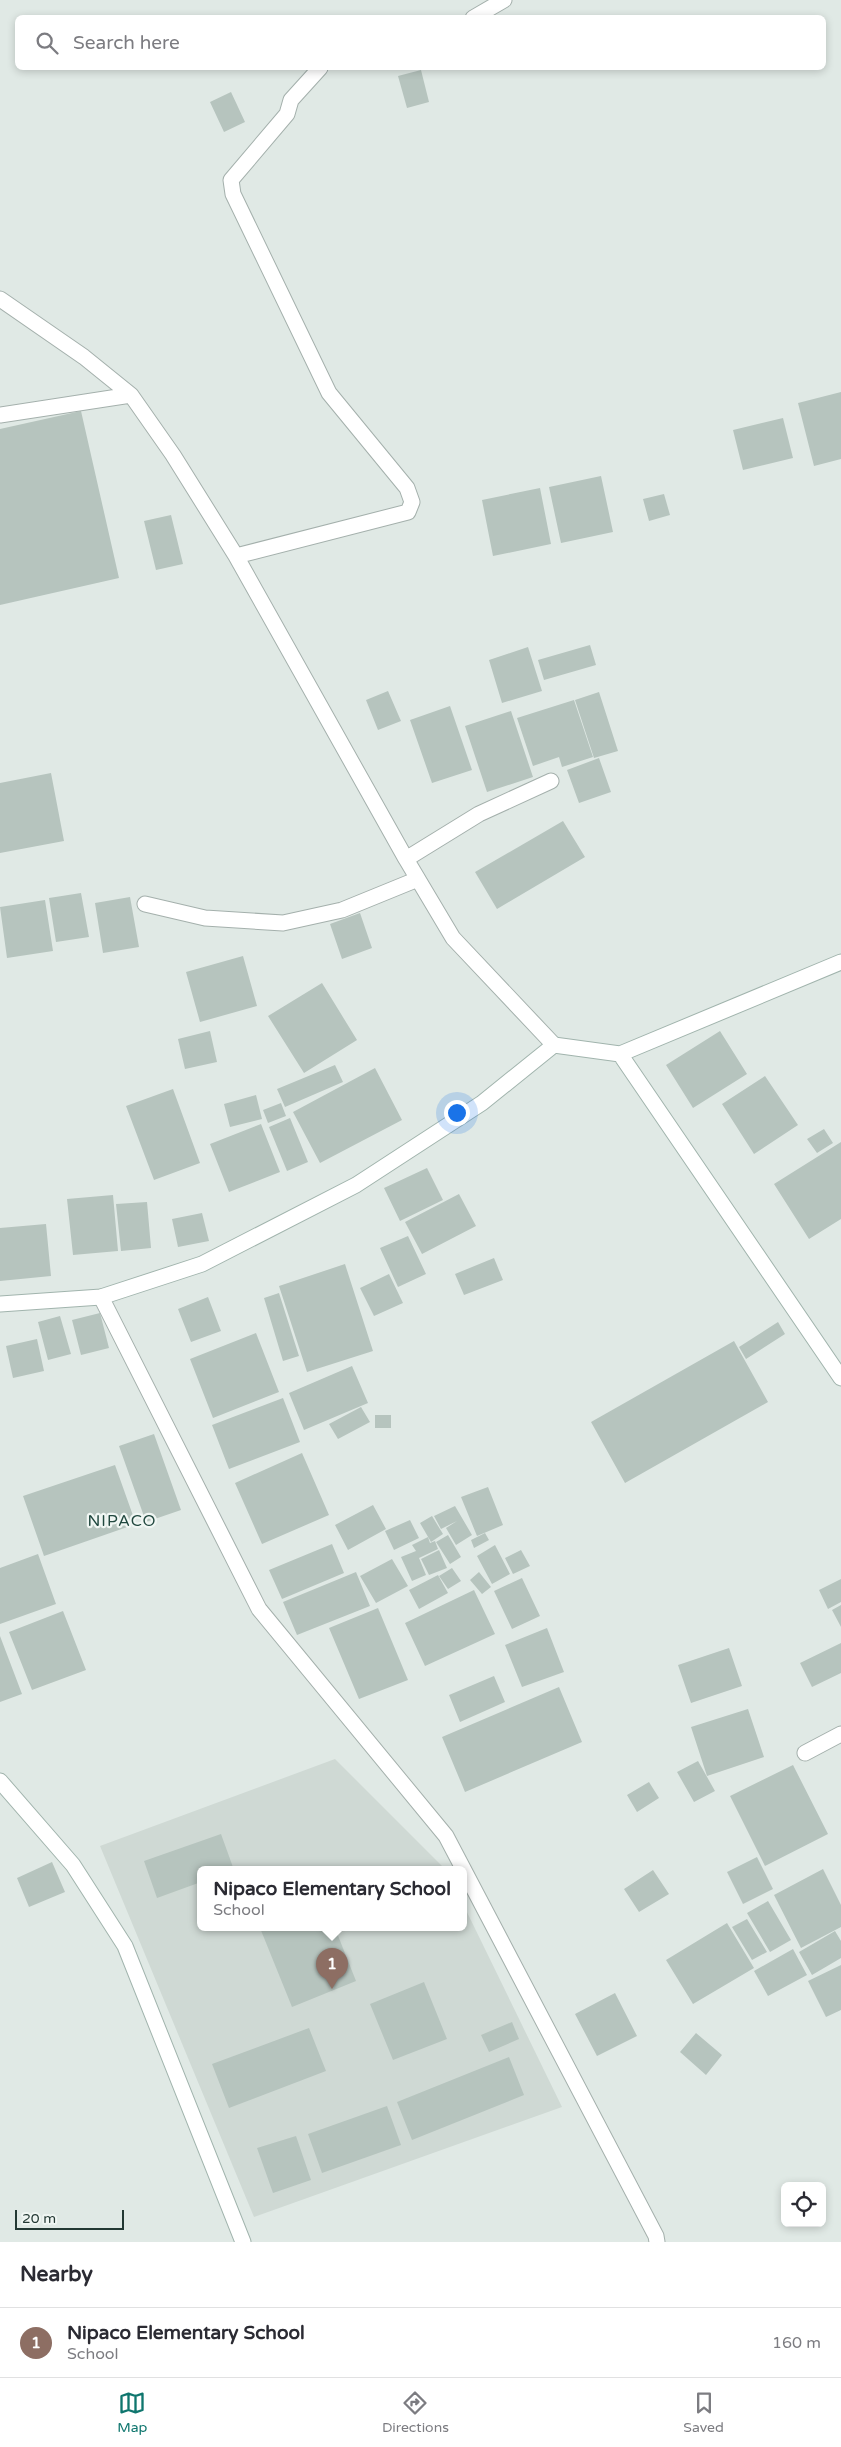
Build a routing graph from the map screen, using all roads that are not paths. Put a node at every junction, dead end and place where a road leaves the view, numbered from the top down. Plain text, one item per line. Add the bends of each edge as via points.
1 (504, 0) edge
2 (478, 15) edge
3 (318, 70) edge
4 (0, 299) edge
5 (131, 395) junction
6 (0, 415) edge
7 (236, 556) junction
8 (551, 781) dead end
9 (406, 859) junction
10 (418, 879) junction
11 (145, 904) dead end
12 (841, 962) edge
13 (554, 1045) junction
14 (620, 1054) junction
15 (101, 1296) junction
16 (0, 1304) edge
17 (841, 1378) edge
18 (841, 1734) edge
19 (805, 1753) dead end
20 (0, 1781) edge
21 (462, 1866) edge
22 (467, 1876) edge
23 (244, 2242) edge
24 (657, 2242) edge

1 - 2 street
3 - 7 street via 291,100 287,114 231,180 233,194 330,393 407,488 412,502 408,512
4 - 5 street via 84,357
5 - 6 street
5 - 7 street via 173,454
7 - 9 street
8 - 9 street via 479,814
9 - 10 street
10 - 11 street via 342,910 283,922 205,918
10 - 13 street via 453,938
12 - 14 street
13 - 14 street
13 - 15 street via 482,1103 356,1185 202,1264
14 - 17 street
15 - 16 street
15 - 21 street via 259,1608 446,1836
18 - 19 street
20 - 23 street via 73,1865 125,1946
22 - 24 street

